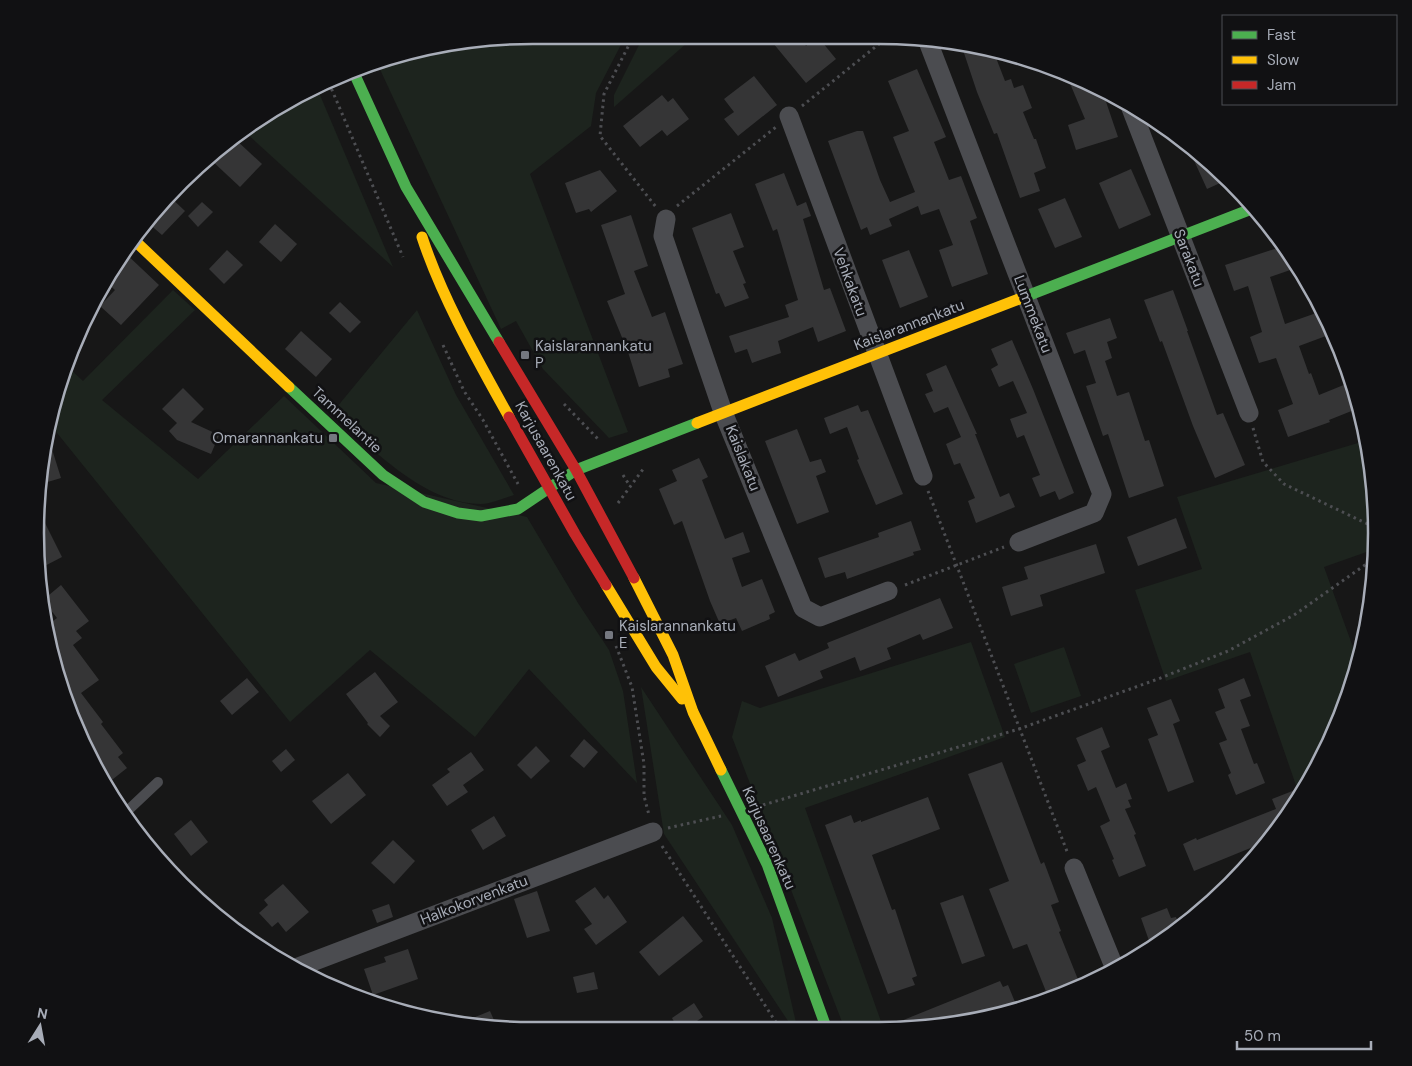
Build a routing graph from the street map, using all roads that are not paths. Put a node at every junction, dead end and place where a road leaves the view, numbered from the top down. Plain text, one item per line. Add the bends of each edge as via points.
1 (930, 47) edge
2 (356, 77) edge
3 (1134, 115) edge
4 (790, 116) dead end
5 (406, 188) junction
6 (1247, 210) edge
7 (666, 219) road end
8 (1180, 236) junction
9 (138, 244) edge
10 (1026, 296) junction
11 (876, 354) junction
12 (724, 412) junction
13 (1249, 413) road end
14 (576, 470) junction
15 (923, 476) road end
16 (549, 488) junction
17 (1018, 542) road end
18 (888, 591) road end
19 (693, 712) junction
20 (158, 782) dead end
21 (129, 809) edge
22 (652, 832) road end
23 (1074, 868) road end
24 (1113, 963) edge
25 (304, 965) edge
26 (809, 979) junction
27 (815, 1022) edge
28 (824, 1022) edge

1 - 10 street, Lummekatu
2 - 5 street, Karjusaarenkatu
3 - 8 street, Sarakatu
4 - 11 street, Vehkakatu
5 - 14 street, Karjusaarenkatu
5 - 16 street, Karjusaarenkatu via 431,264 482,368
6 - 8 street, Kaislarannankatu
7 - 12 street, Kaislakatu via 663,236
8 - 10 street, Kaislarannankatu
8 - 13 street, Sarakatu
9 - 16 street, Tammelantie via 383,475 424,502 458,513 482,516 518,509
10 - 11 street, Kaislarannankatu
10 - 17 street, Lummekatu via 1102,494 1094,513
11 - 12 street, Kaislarannankatu
11 - 15 street, Vehkakatu
12 - 14 street, Kaislarannankatu
12 - 18 street, Kaislakatu via 803,608 820,617
14 - 16 street, Tammelantie
14 - 19 street, Karjusaarenkatu via 674,655
16 - 19 street, Karjusaarenkatu via 656,667
19 - 26 street, Karjusaarenkatu via 768,864
20 - 21 lane
22 - 25 street, Halkokorvenkatu
23 - 24 street
26 - 27 street, Karjusaarenkatu
26 - 28 street, Karjusaarenkatu

